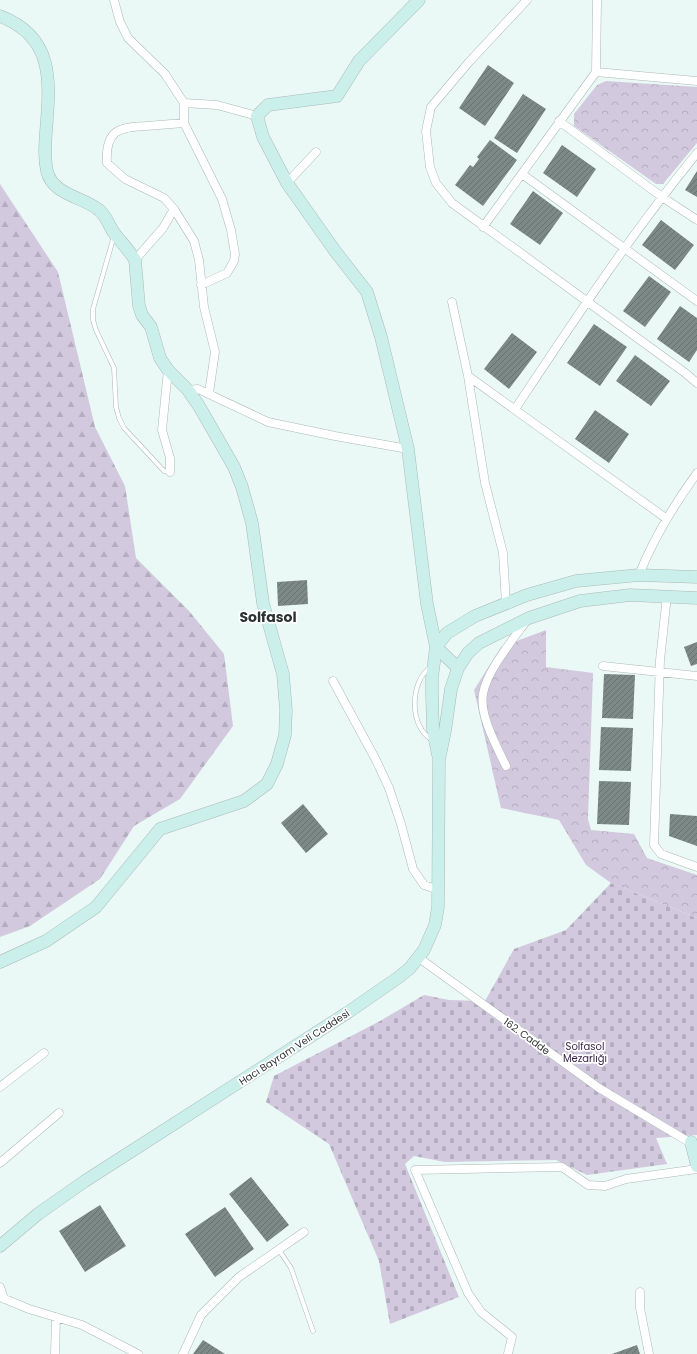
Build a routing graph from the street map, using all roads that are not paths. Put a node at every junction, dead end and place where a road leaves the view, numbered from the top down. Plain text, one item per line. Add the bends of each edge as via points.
1 (114, 0) edge
2 (419, 0) edge
3 (527, 0) edge
4 (597, 0) edge
5 (0, 16) edge
6 (596, 72) junction
7 (697, 80) edge
8 (184, 103) junction
9 (257, 116) junction
10 (559, 121) junction
11 (184, 123) junction
12 (316, 152) dead end
13 (697, 154) edge
14 (522, 174) junction
15 (287, 183) junction
16 (662, 197) junction
17 (174, 209) junction
18 (697, 220) edge
19 (483, 227) junction
20 (115, 233) junction
21 (626, 247) junction
22 (135, 260) junction
23 (201, 285) junction
24 (588, 300) junction
25 (697, 300) edge
26 (452, 302) dead end
27 (168, 370) junction
28 (468, 376) junction
29 (697, 383) edge
30 (188, 390) junction
31 (209, 393) junction
32 (515, 409) junction
33 (408, 449) junction
34 (170, 472) joint
35 (697, 473) edge
36 (667, 519) junction
37 (639, 575) junction
38 (697, 577) edge
39 (667, 596) junction
40 (697, 598) edge
41 (506, 604) junction
42 (529, 618) junction
43 (436, 647) junction
44 (433, 666) junction
45 (603, 666) dead end
46 (458, 668) junction
47 (660, 673) junction
48 (697, 676) edge
49 (333, 681) dead end
50 (435, 741) junction
51 (439, 760) junction
52 (506, 766) dead end
53 (697, 868) edge
54 (439, 890) junction
55 (419, 958) junction
56 (0, 962) edge
57 (44, 1053) dead end
58 (0, 1087) edge
59 (59, 1113) dead end
60 (694, 1146) edge
61 (0, 1163) edge
62 (697, 1167) edge
63 (304, 1232) dead end
64 (0, 1246) edge
65 (279, 1249) junction
66 (0, 1287) edge
67 (640, 1292) dead end
68 (1, 1298) edge
69 (56, 1317) junction
70 (313, 1331) dead end
71 (55, 1354) edge
72 (138, 1354) edge
73 (183, 1354) edge
74 (508, 1354) edge
75 (649, 1354) edge

1 - 8 street via 128,38 165,74
2 - 9 street via 358,61 337,96 268,105
3 - 19 street via 431,107 426,131 430,167 436,182 452,203
4 - 6 street
5 - 20 street via 27,30 38,44 46,66 49,97 45,158 47,173 57,188 100,210
6 - 7 street
6 - 10 street
8 - 9 street via 217,105
8 - 11 street
9 - 15 street via 263,137
10 - 14 street
10 - 16 street
11 - 17 street via 122,128 110,138 106,151 107,163 115,172 125,180 164,198
11 - 23 street via 222,199 235,254 227,273
12 - 15 street
13 - 16 street
14 - 19 street
14 - 21 street
15 - 33 street via 367,292 381,337
16 - 18 street
16 - 21 street
17 - 22 street via 163,228
17 - 23 street via 194,242 199,260
19 - 24 street
20 - 22 street
20 - 34 lane via 93,309 96,330 114,368 116,407 124,428 164,471
21 - 24 street
21 - 25 street
22 - 27 street via 139,306 151,327 160,358
23 - 31 street via 215,352
24 - 29 street
24 - 32 street
26 - 28 street
27 - 30 street
27 - 34 street via 162,430 170,458
28 - 32 street
28 - 41 street via 485,483 502,553
30 - 31 street via 198,389
30 - 56 street via 234,467 252,523 263,603 282,674 286,710 285,735 277,764 267,784 244,801 160,828 96,907 46,941
31 - 33 street via 268,422
32 - 36 street
33 - 43 street via 427,604
35 - 36 street
36 - 37 street via 648,552
37 - 38 street
37 - 41 street via 576,581
39 - 40 street
39 - 42 street via 630,595 580,601
39 - 47 street
41 - 43 street via 460,624 447,633
42 - 46 street via 479,643
42 - 52 street via 494,666 483,694 486,722
43 - 44 street
43 - 46 street
44 - 50 street
44 - 50 lane via 418,681 416,699 420,729 424,735
45 - 47 street
46 - 51 street via 450,689
47 - 48 street
47 - 53 street via 654,845 661,854
49 - 54 street via 389,788 413,869 424,885
50 - 51 street
51 - 54 street, Hacı Bayram Veli Caddesi
54 - 55 street, Hacı Bayram Veli Caddesi via 435,925
55 - 60 street, 162. Cadde via 599,1088
55 - 64 street, Hacı Bayram Veli Caddesi via 399,977 347,1014 74,1188
57 - 58 street
59 - 61 street
60 - 62 street
62 - 74 street via 626,1179 605,1186 588,1185 562,1167 415,1170 468,1293 481,1312 512,1338
63 - 65 street
65 - 70 lane via 291,1268
65 - 73 street via 239,1277 201,1315
66 - 68 street
67 - 75 street via 640,1308
68 - 69 street
69 - 71 street
69 - 72 street via 82,1325

